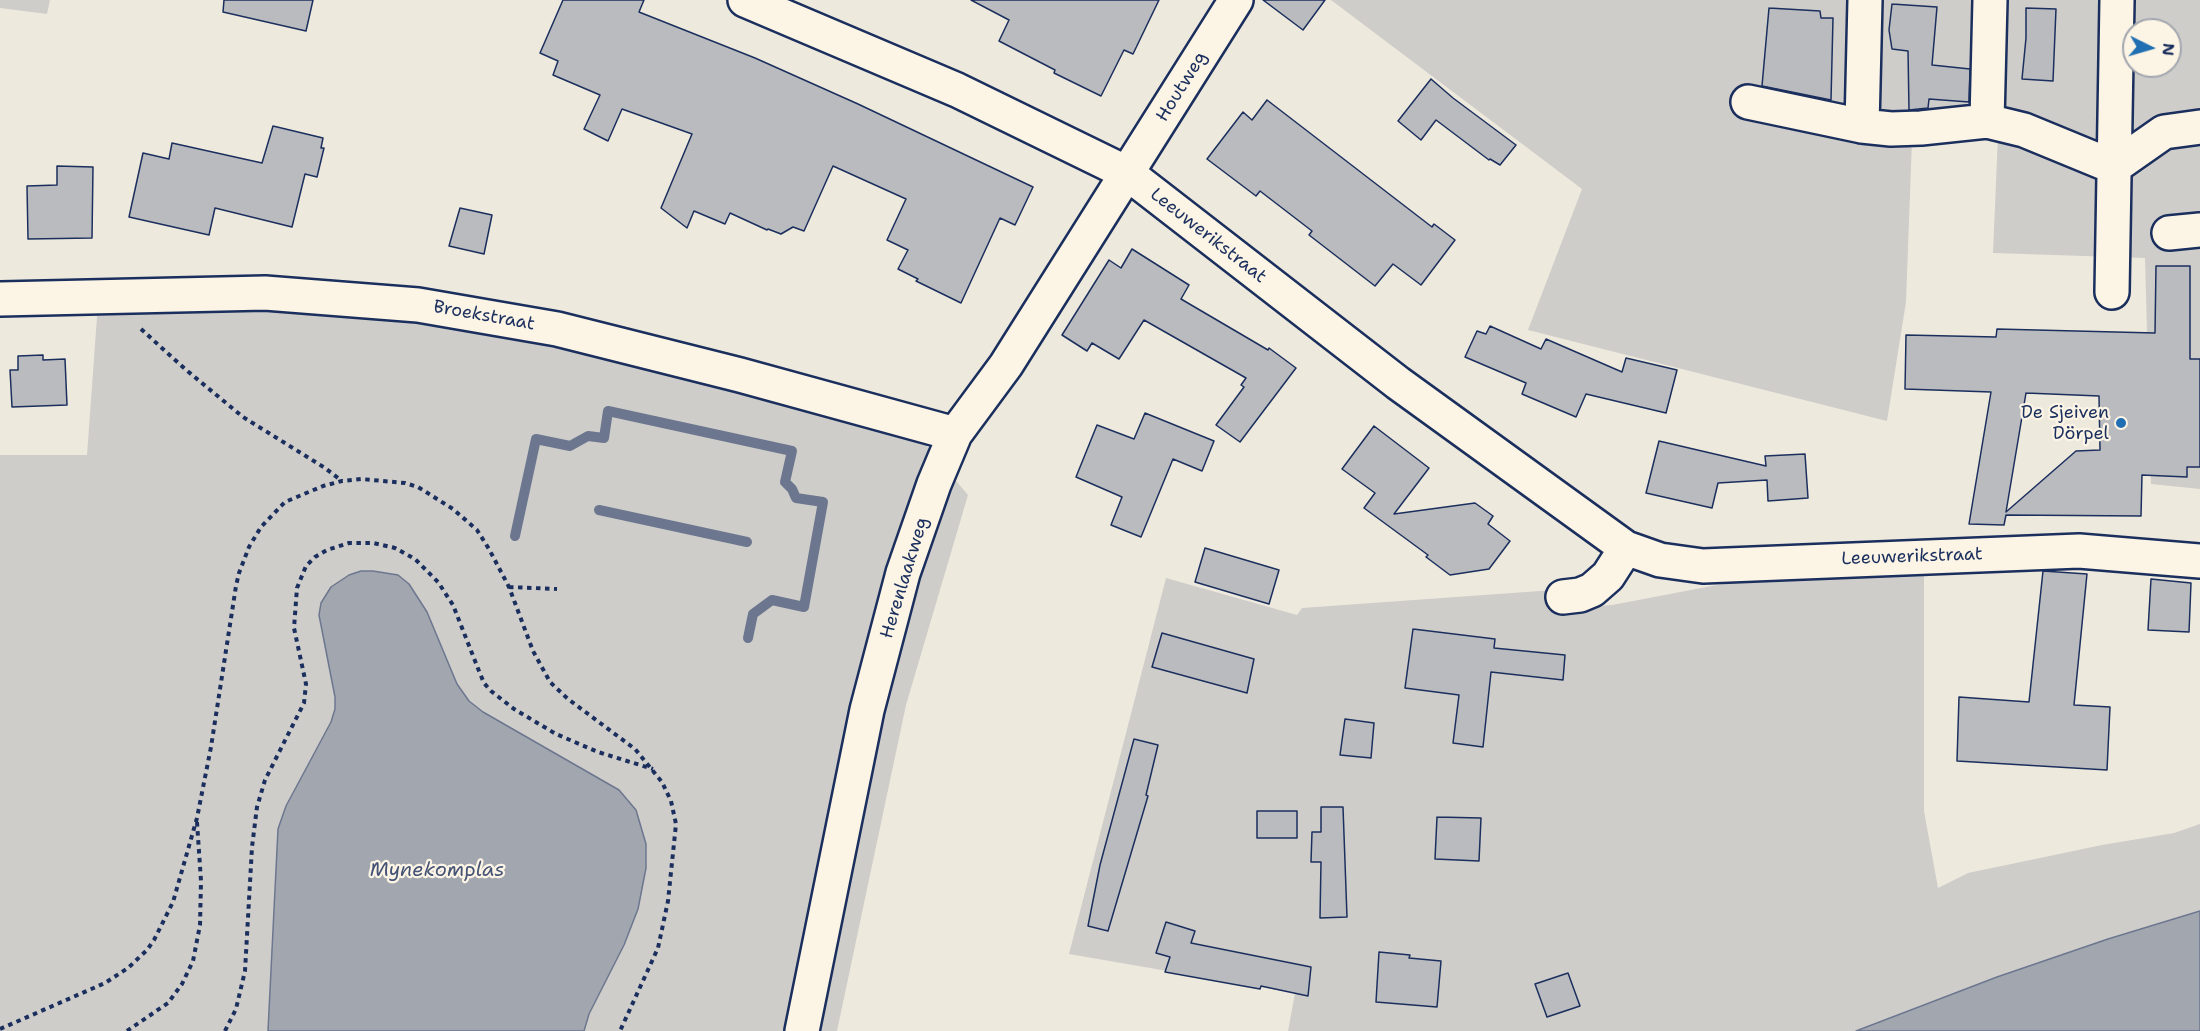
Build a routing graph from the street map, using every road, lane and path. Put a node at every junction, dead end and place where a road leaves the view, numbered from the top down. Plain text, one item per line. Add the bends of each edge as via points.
1 (746, 0) edge
2 (1236, 0) edge
3 (1865, 0) edge
4 (1990, 0) edge
5 (2117, 0) edge
6 (1748, 102) dead end
7 (1987, 121) junction
8 (1862, 126) junction
9 (2200, 127) edge
10 (2114, 167) junction
11 (1127, 173) junction
12 (2112, 292) dead end
13 (115, 295) junction
14 (0, 299) edge
15 (955, 434) junction
16 (342, 481) junction
17 (1626, 548) junction
18 (2200, 561) edge
19 (509, 586) junction
20 (557, 589) dead end
21 (1563, 597) dead end
22 (654, 769) junction
23 (197, 818) junction
24 (0, 1029) edge
25 (127, 1031) edge
26 (225, 1031) edge
27 (620, 1031) edge
28 (802, 1031) edge

1 - 11 street, Leeuwerikstraat via 957,90
2 - 11 street, Houtweg
3 - 8 street
4 - 7 street
5 - 10 street
6 - 8 street
7 - 8 street via 1921,128
7 - 10 street via 2024,130
9 - 10 street via 2164,132
10 - 12 street
11 - 15 street, Herenlaakweg via 1006,365
11 - 17 street, Leeuwerikstraat via 1398,383
13 - 14 street, Broekstraat
13 - 15 street, Broekstraat via 265,293 418,305 556,329
13 - 16 path via 132,321 243,417
15 - 28 street, Herenlaakweg via 903,573 867,710
16 - 19 path via 405,483 425,491 477,530
16 - 23 path via 303,493 276,509 243,560
17 - 18 street, Leeuwerikstraat via 1660,560 1703,566 2079,550
17 - 21 street via 1608,576 1592,590
19 - 20 path
19 - 22 path via 533,651 550,682 625,740
22 - 26 path via 598,753 556,734 491,691 478,670 453,605 438,582 415,559 395,548 373,543 349,543 315,557 306,566 297,588 294,628 306,684 304,704 258,800 245,971 236,1009
22 - 27 path via 671,801 676,824 668,901 658,948
23 - 24 path via 173,902 147,950 105,982
23 - 25 path via 200,926 193,961 168,1003

